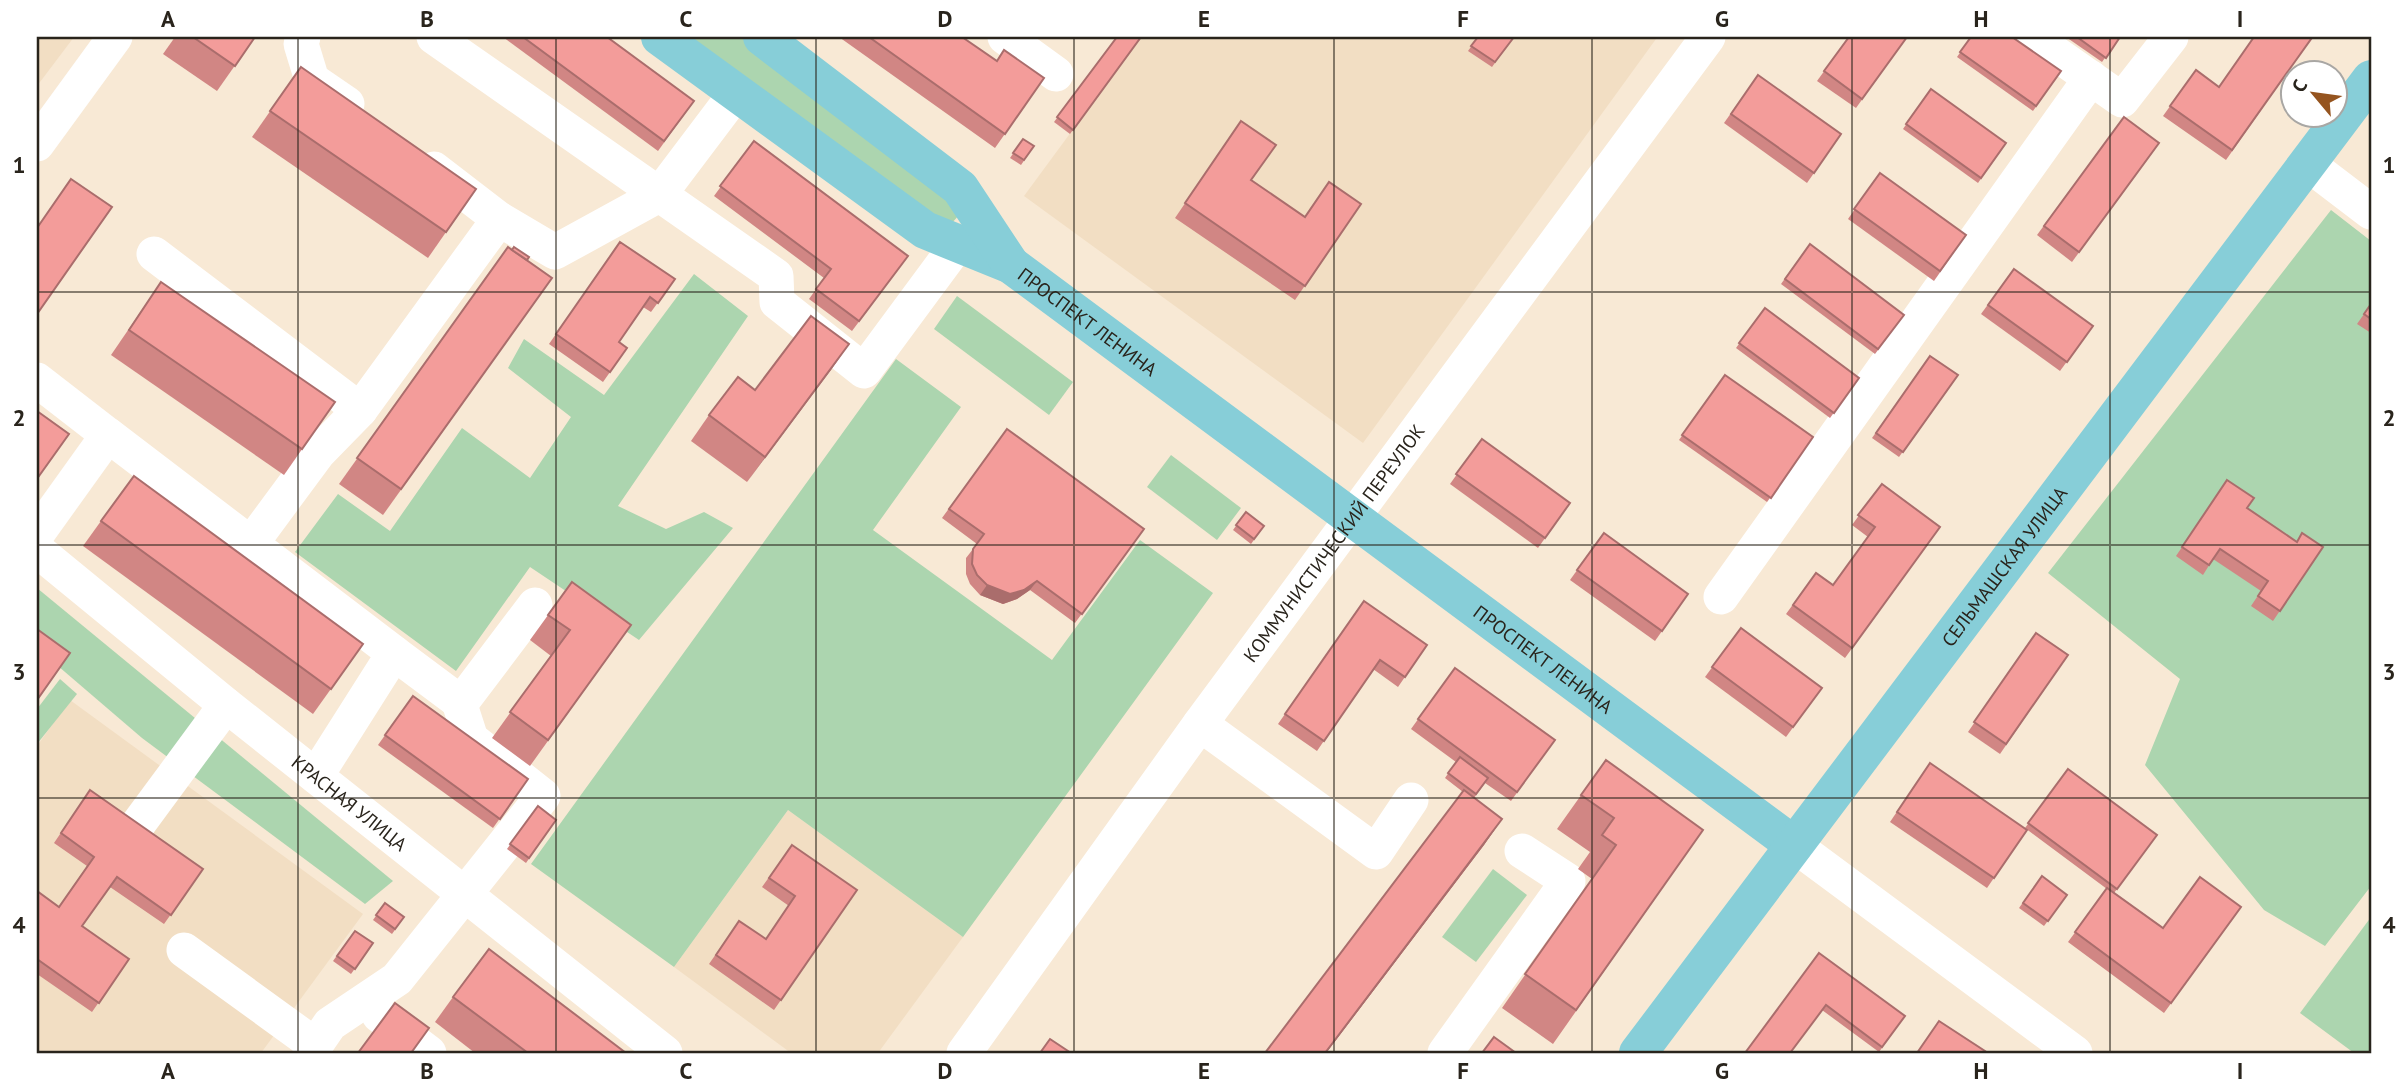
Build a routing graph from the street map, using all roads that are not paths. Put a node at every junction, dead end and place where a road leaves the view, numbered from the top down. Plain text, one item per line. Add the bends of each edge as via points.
1 (115, 37) edge
2 (303, 37) edge
3 (434, 37) edge
4 (660, 37) edge
5 (763, 37) edge
6 (1005, 37) edge
7 (1708, 37) edge
8 (2032, 37) edge
9 (2171, 37) edge
10 (1056, 74) dead end
11 (2091, 78) junction
12 (2371, 79) edge
13 (736, 93) junction
14 (369, 121) edge
15 (37, 145) edge
16 (409, 152) edge
17 (2308, 164) junction
18 (659, 195) junction
19 (967, 199) junction
20 (2371, 212) edge
21 (499, 219) junction
22 (947, 240) junction
23 (154, 254) dead end
24 (1011, 265) junction
25 (37, 380) edge
26 (360, 410) junction
27 (108, 435) junction
28 (1353, 519) junction
29 (37, 534) edge
30 (250, 545) junction
31 (37, 550) edge
32 (1721, 597) dead end
33 (535, 605) dead end
34 (394, 653) junction
35 (458, 702) junction
36 (226, 705) junction
37 (1200, 724) junction
38 (316, 776) junction
39 (1411, 800) dead end
40 (139, 823) edge
41 (1794, 845) junction
42 (1522, 850) dead end
43 (465, 893) junction
44 (184, 950) dead end
45 (362, 1003) junction
46 (1466, 1023) junction
47 (1496, 1046) edge
48 (313, 1049) edge
49 (2061, 1049) edge
50 (429, 1053) edge
51 (665, 1053) edge
52 (964, 1053) edge
53 (1445, 1053) edge
54 (1638, 1053) edge

1 - 15 street
2 - 14 street via 312,80
3 - 18 street
4 - 13 main road, ПРОСПЕКТ ЛЕНИНА
5 - 19 main road, ПРОСПЕКТ ЛЕНИНА via 960,188
6 - 10 street
7 - 28 street, КОММУНИСТИЧЕСКИЙ ПЕРЕУЛОК
8 - 11 street
9 - 11 street via 2122,100
11 - 32 street
12 - 17 main road, СЕЛЬМАШСКАЯ УЛИЦА
13 - 18 street
13 - 22 main road, ПРОСПЕКТ ЛЕНИНА via 925,230
16 - 21 street
17 - 20 street
17 - 41 main road, СЕЛЬМАШСКАЯ УЛИЦА
18 - 21 street via 555,252
18 - 22 street via 776,276 777,302 864,371
19 - 22 main road via 961,216 944,232
19 - 24 main road, ПРОСПЕКТ ЛЕНИНА
21 - 26 street
22 - 24 main road, ПРОСПЕКТ ЛЕНИНА
23 - 26 street
24 - 28 main road, ПРОСПЕКТ ЛЕНИНА
25 - 27 street
26 - 30 street via 318,453
27 - 29 street
27 - 30 street
28 - 37 street, КОММУНИСТИЧЕСКИЙ ПЕРЕУЛОК
28 - 41 main road, ПРОСПЕКТ ЛЕНИНА
30 - 34 street
31 - 36 street, КРАСНАЯ УЛИЦА
33 - 35 street
34 - 35 street
34 - 38 street
35 - 43 street via 471,739 543,796
36 - 38 street, КРАСНАЯ УЛИЦА
36 - 40 street
37 - 39 street via 1376,852
37 - 52 street, КОММУНИСТИЧЕСКИЙ ПЕРЕУЛОК
38 - 43 street, КРАСНАЯ УЛИЦА
41 - 49 street, ПРОСПЕКТ ЛЕНИНА
41 - 54 main road, СЕЛЬМАШСКАЯ УЛИЦА
42 - 46 street via 1567,881
43 - 45 street via 397,979
43 - 51 street, КРАСНАЯ УЛИЦА
44 - 48 street
45 - 48 street via 330,1024
45 - 50 street
46 - 47 street
46 - 53 street

